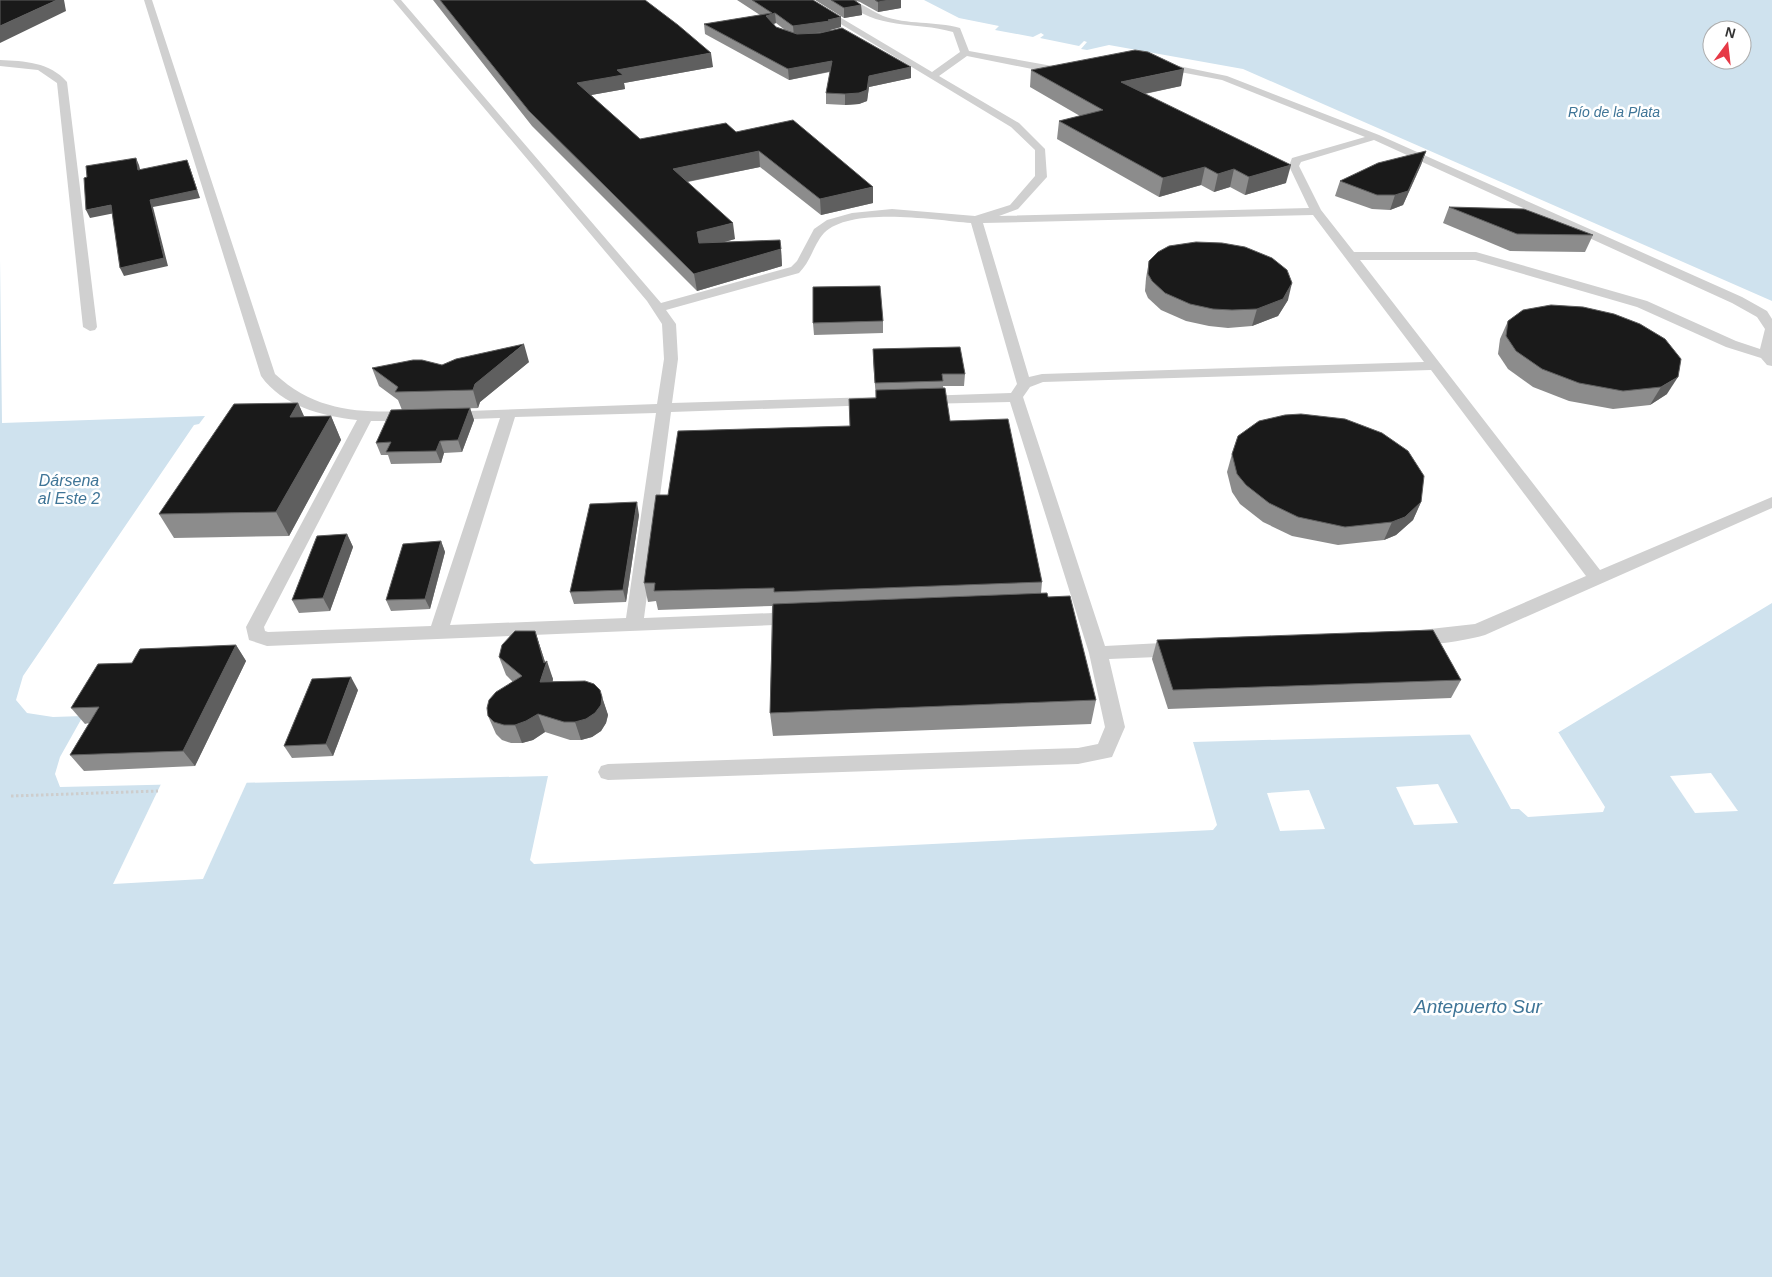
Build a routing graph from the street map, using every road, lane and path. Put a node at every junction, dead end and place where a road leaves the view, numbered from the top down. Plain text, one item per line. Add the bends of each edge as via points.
1 (148, 0) edge
2 (397, 0) edge
3 (805, 0) edge
4 (848, 0) edge
5 (856, 30) junction
6 (837, 34) edge
7 (965, 53) junction
8 (0, 63) edge
9 (1152, 64) edge
10 (1080, 70) edge
11 (932, 76) junction
12 (1375, 137) junction
13 (1316, 211) junction
14 (976, 220) junction
15 (1350, 256) junction
16 (658, 308) junction
17 (90, 327) dead end
18 (1769, 358) edge
19 (1435, 366) junction
20 (1020, 391) junction
21 (909, 400) edge
22 (890, 401) edge
23 (665, 408) junction
24 (509, 413) junction
25 (366, 416) junction
26 (1772, 502) edge
27 (1597, 578) junction
28 (1084, 606) junction
29 (1064, 607) edge
30 (820, 617) edge
31 (634, 624) junction
32 (439, 631) junction
33 (1397, 638) edge
34 (1198, 648) edge
35 (1098, 653) junction
36 (608, 772) dead end
37 (158, 791) dead end
38 (11, 796) dead end

1 - 25 lane via 268,376 289,395 324,411
2 - 16 lane
3 - 5 lane
4 - 7 lane via 887,20 956,30
5 - 6 lane
5 - 11 lane
7 - 10 lane via 1057,71
7 - 11 lane
8 - 17 lane via 45,69 62,82
9 - 12 lane via 1224,78
11 - 14 lane via 1015,125 1040,149 1041,176 1014,207
12 - 13 lane via 1296,160 1294,166
12 - 18 lane via 1762,314 1772,329
13 - 14 lane
13 - 15 lane
14 - 16 lane via 892,212 852,217 832,223 818,232 796,270
14 - 20 lane
15 - 18 lane via 1476,256 1642,304
15 - 19 lane
16 - 23 lane via 669,324 672,359
19 - 20 lane via 1042,378
19 - 27 lane
20 - 21 lane
20 - 28 lane
22 - 23 lane
23 - 24 lane
23 - 31 lane
24 - 25 lane
24 - 32 lane
25 - 32 lane via 255,627 256,635 267,639
26 - 27 lane
27 - 33 lane via 1478,630 1447,636
28 - 29 lane
28 - 35 lane
30 - 31 lane
31 - 32 lane
34 - 35 lane
35 - 36 lane via 1115,728 1105,751 1078,756
37 - 38 path

